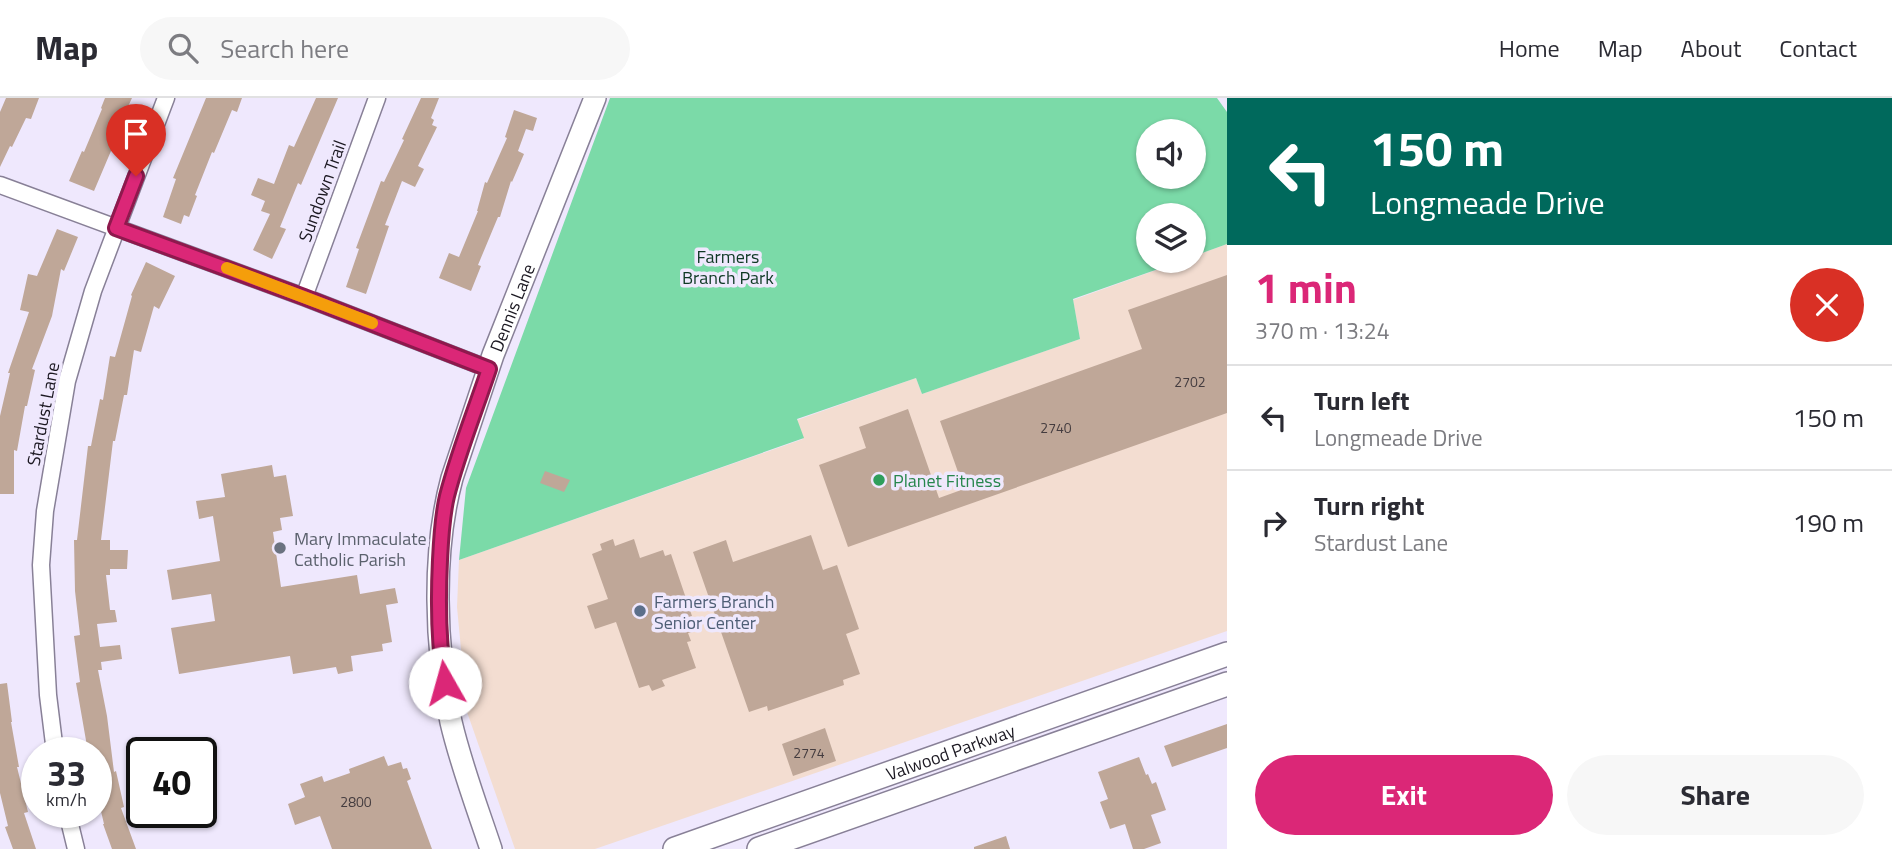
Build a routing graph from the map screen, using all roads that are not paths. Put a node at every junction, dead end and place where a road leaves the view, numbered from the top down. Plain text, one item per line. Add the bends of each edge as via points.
1 (166, 98) edge
2 (377, 98) edge
3 (595, 98) edge
4 (0, 185) edge
5 (116, 228) junction
6 (304, 297) junction
7 (489, 369) junction
8 (1227, 654) edge
9 (1227, 684) edge
10 (1076, 708) junction
11 (1086, 734) junction
12 (53, 737) edge
13 (884, 775) junction
14 (71, 828) edge
15 (816, 829) junction
16 (76, 849) edge
17 (491, 849) edge
18 (675, 849) edge
19 (759, 849) edge

1 - 5 street, Stardust Lane
2 - 6 street, Sundown Trail
3 - 7 street, Dennis Lane
4 - 5 street
5 - 6 street
5 - 12 street, Stardust Lane via 67,381 45,511 41,565
6 - 7 street
7 - 17 street, Dennis Lane via 447,499 439,617 451,722
8 - 10 main road, Valwood Parkway
9 - 11 main road, Valwood Parkway
10 - 11 main road
10 - 13 main road, Valwood Parkway
11 - 15 main road, Valwood Parkway
13 - 15 main road via 876,789 826,814
13 - 18 main road, Valwood Parkway
14 - 16 street
15 - 19 main road, Valwood Parkway

